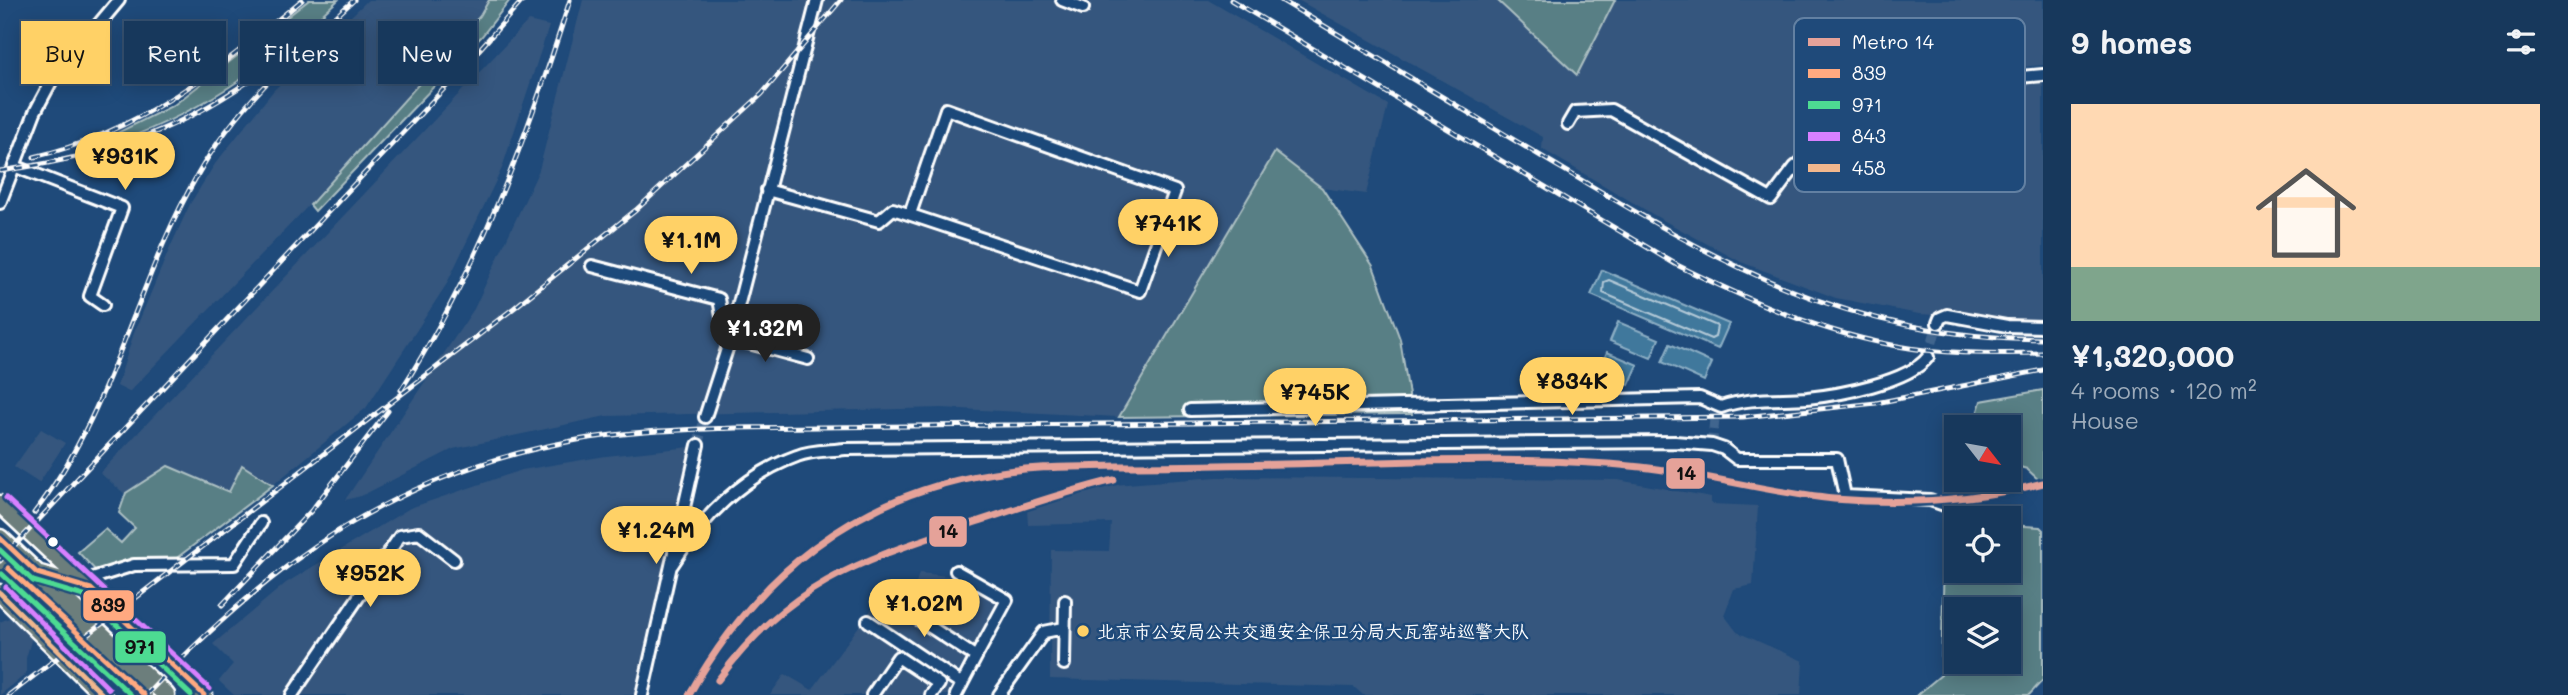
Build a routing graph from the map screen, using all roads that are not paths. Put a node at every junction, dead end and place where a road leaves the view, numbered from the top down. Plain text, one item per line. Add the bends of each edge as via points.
1 (120, 0) edge
2 (817, 0) edge
3 (1062, 0) edge
4 (1083, 8) dead end
5 (2043, 75) edge
6 (2025, 77) edge
7 (1568, 124) dead end
8 (14, 166) junction
9 (1794, 168) edge
10 (767, 190) junction
11 (0, 203) edge
12 (910, 214) junction
13 (592, 266) dead end
14 (103, 305) dead end
15 (1938, 323) dead end
16 (2043, 327) edge
17 (729, 342) junction
18 (1928, 358) tunnel mouth
19 (808, 359) dead end
20 (1190, 410) dead end
21 (705, 417) tunnel mouth
22 (698, 444) tunnel mouth
23 (0, 504) edge
24 (1947, 506) edge
25 (261, 523) dead end
26 (0, 538) edge
27 (0, 560) edge
28 (454, 560) dead end
29 (672, 565) junction
30 (956, 571) dead end
31 (37, 573) junction
32 (87, 585) junction
33 (0, 593) edge
34 (1065, 601) dead end
35 (903, 609) dead end
36 (868, 621) dead end
37 (1064, 628) junction
38 (976, 657) junction
39 (1064, 664) dead end
40 (962, 684) junction
41 (103, 695) edge
42 (144, 695) edge
43 (166, 695) edge
44 (204, 695) edge
45 (292, 695) edge
46 (642, 695) edge
47 (872, 695) edge
48 (931, 695) edge
49 (956, 695) edge
50 (999, 695) edge

1 - 8 street via 52,80
2 - 10 street
3 - 4 street
5 - 6 street
7 - 9 street via 1575,112 1611,110 1771,199
8 - 11 street
8 - 14 street via 122,208 90,296
10 - 12 street via 879,221 893,209
10 - 17 street
12 - 12 street via 1140,290 1175,191 946,109
13 - 17 street via 719,299
15 - 16 street via 1947,314 2007,326
17 - 19 street
17 - 21 street
18 - 20 street via 1921,367 1893,379 1810,397 1735,402 1718,410 1700,398
22 - 29 street
23 - 32 highway
24 - 29 street via 1930,500 1845,496 1837,459 1737,459 1712,445 1675,442 845,449 799,455 767,470 694,529
25 - 32 street via 234,564 134,565
26 - 31 highway
27 - 42 highway
28 - 45 street via 419,533 400,536
29 - 46 street
30 - 38 street via 1007,600
31 - 32 highway
31 - 43 highway
32 - 44 highway
33 - 41 highway
34 - 37 street
35 - 38 street
36 - 40 street
37 - 39 street
37 - 50 street via 1044,632
38 - 40 street
40 - 49 street
47 - 48 street via 898,657 939,684

